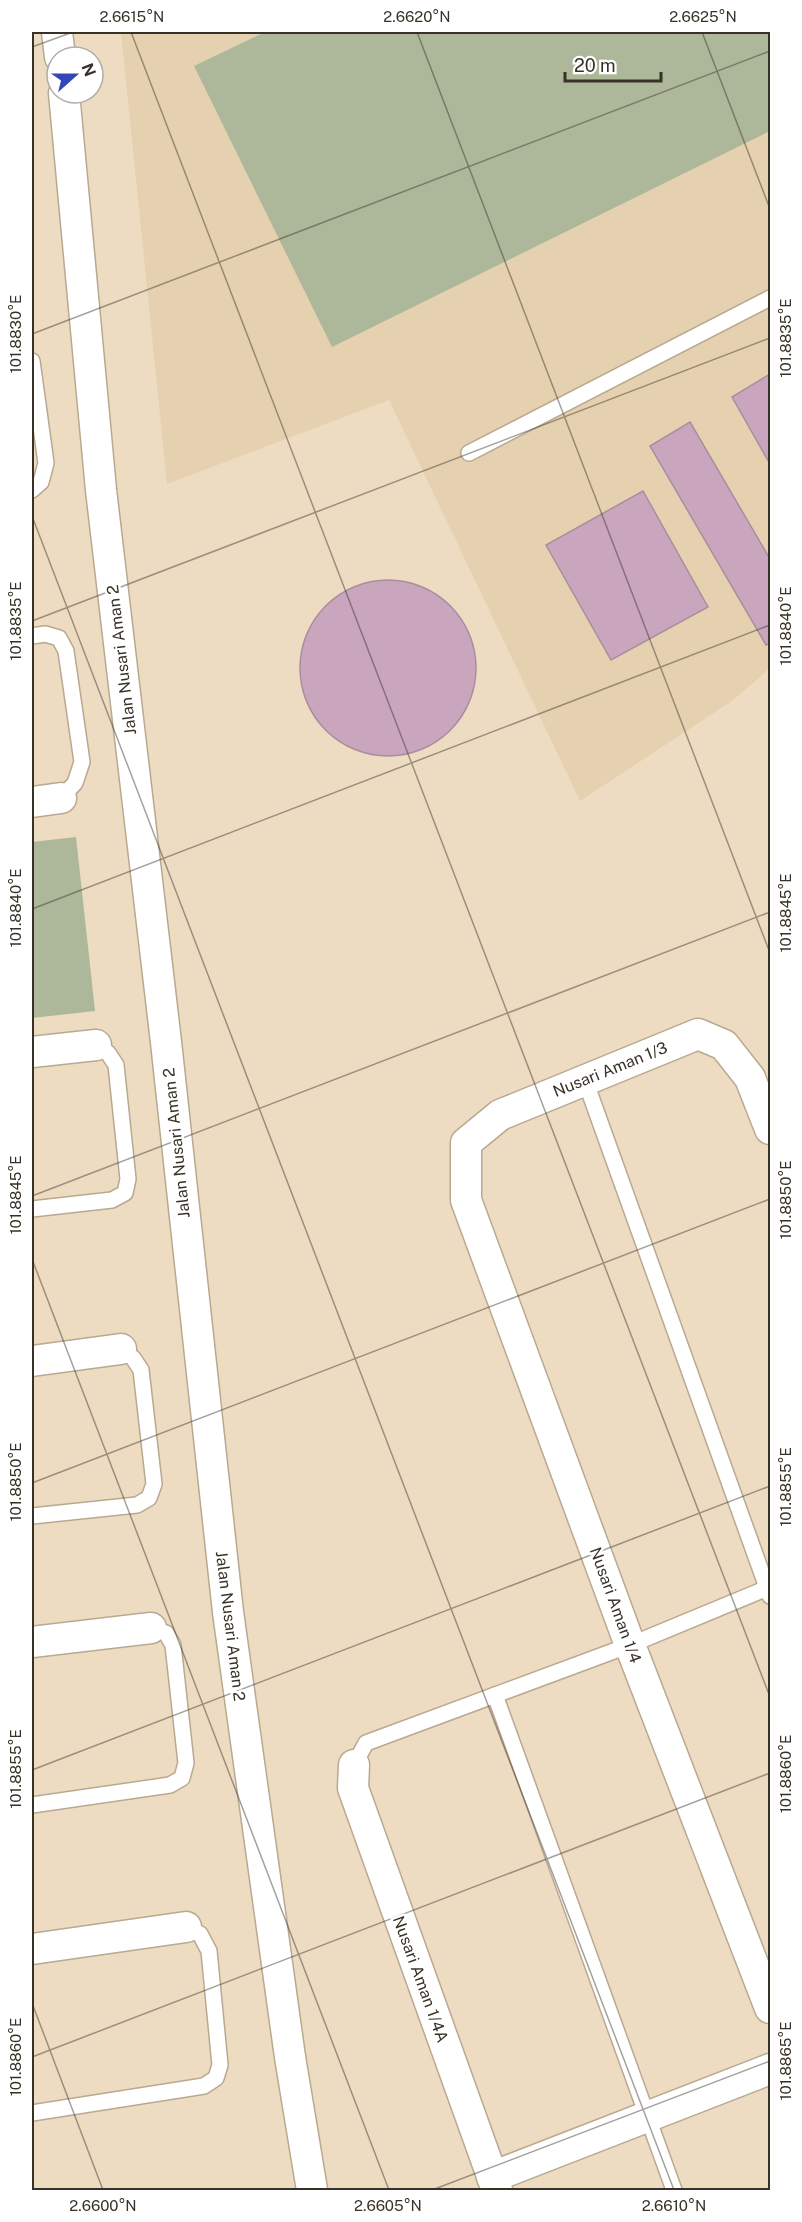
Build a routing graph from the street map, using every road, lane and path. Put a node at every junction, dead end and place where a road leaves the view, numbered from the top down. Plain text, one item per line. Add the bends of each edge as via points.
1 (65, 105) edge
2 (771, 298) edge
3 (32, 361) edge
4 (469, 453) dead end
5 (32, 490) edge
6 (32, 636) edge
7 (61, 798) joint
8 (32, 802) edge
9 (96, 1044) joint
10 (32, 1052) edge
11 (585, 1080) junction
12 (771, 1129) edge
13 (466, 1200) joint
14 (32, 1209) edge
15 (121, 1349) joint
16 (32, 1361) edge
17 (32, 1516) edge
18 (770, 1590) edge
19 (151, 1628) joint
20 (32, 1642) edge
21 (630, 1645) junction
22 (495, 1695) junction
23 (354, 1765) joint
24 (32, 1805) edge
25 (186, 1927) joint
26 (32, 1949) edge
27 (771, 2008) edge
28 (771, 2069) edge
29 (32, 2112) edge
30 (647, 2115) junction
31 (494, 2184) edge
32 (312, 2190) edge
33 (674, 2190) edge

1 - 32 street, Jalan Nusari Aman 2 via 101,490 228,1612
2 - 4 lane
3 - 5 lane via 46,463 41,482
6 - 7 lane via 59,638 66,651 82,762 75,783
7 - 8 street
9 - 10 street
9 - 14 lane via 116,1065 128,1179 125,1193 112,1200
11 - 12 street, Nusari Aman 1/3 via 698,1034 724,1045 750,1078
11 - 13 street, Nusari Aman 1/3 via 500,1115 466,1143
11 - 18 lane
13 - 21 street, Nusari Aman 1/4
15 - 16 street
15 - 17 lane via 141,1370 154,1484 149,1498 137,1505
18 - 21 lane
19 - 20 street
19 - 24 lane via 166,1633 173,1645 186,1763 182,1778 170,1785
21 - 22 lane
21 - 27 street, Nusari Aman 1/4
22 - 23 lane via 366,1743
22 - 30 lane
23 - 31 street, Nusari Aman 1/4A via 353,1788
25 - 26 street
25 - 29 lane via 200,1934 209,1951 220,2065 216,2078 204,2086
28 - 30 street
30 - 31 street
30 - 33 lane

